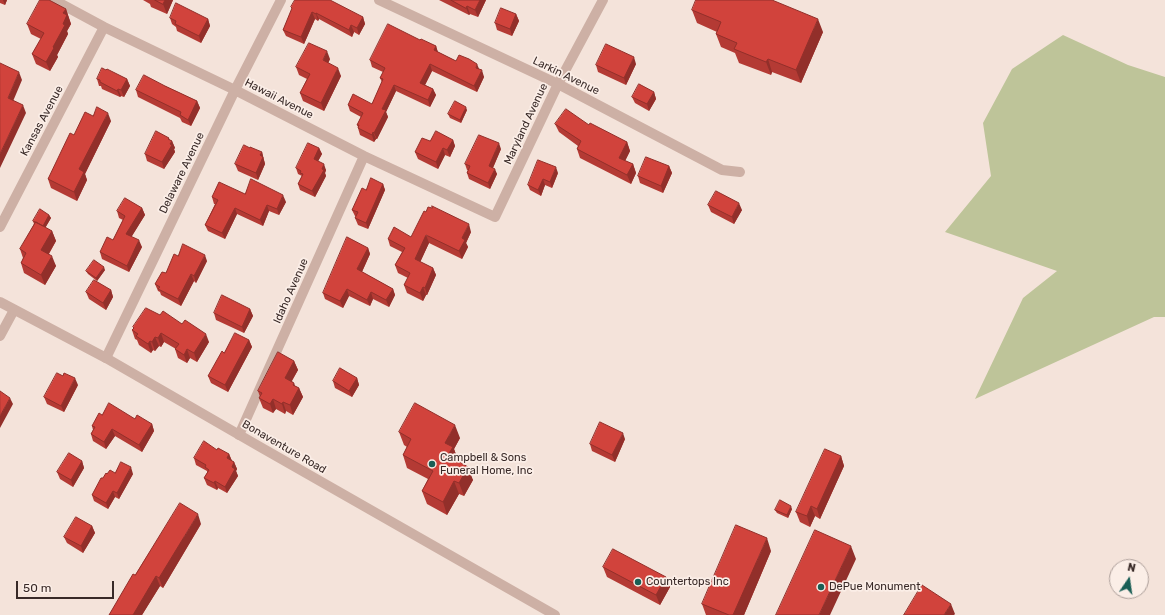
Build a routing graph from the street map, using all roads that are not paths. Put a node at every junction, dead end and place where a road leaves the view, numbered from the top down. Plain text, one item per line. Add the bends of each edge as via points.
1 (54, 0) edge
2 (281, 0) edge
3 (379, 0) edge
4 (603, 0) edge
5 (104, 27) junction
6 (558, 84) junction
7 (235, 90) junction
8 (364, 156) junction
9 (740, 172) dead end
10 (495, 217) joint
11 (0, 227) edge
12 (0, 302) edge
13 (14, 310) junction
14 (0, 336) edge
15 (106, 358) junction
16 (239, 435) junction
17 (555, 615) edge

1 - 5 street, Hawaii Avenue
2 - 7 street, Delaware Avenue
3 - 6 street, Larkin Avenue
4 - 6 street, Maryland Avenue
5 - 7 street, Hawaii Avenue
5 - 11 street, Kansas Avenue
6 - 9 street, Larkin Avenue via 722,170
6 - 10 street, Maryland Avenue
7 - 8 street, Hawaii Avenue
7 - 15 street, Delaware Avenue
8 - 10 street, Hawaii Avenue
8 - 16 street, Idaho Avenue
12 - 13 street, Bonaventure Road
13 - 14 street
13 - 15 street, Bonaventure Road
15 - 16 street, Bonaventure Road
16 - 17 street, Bonaventure Road

